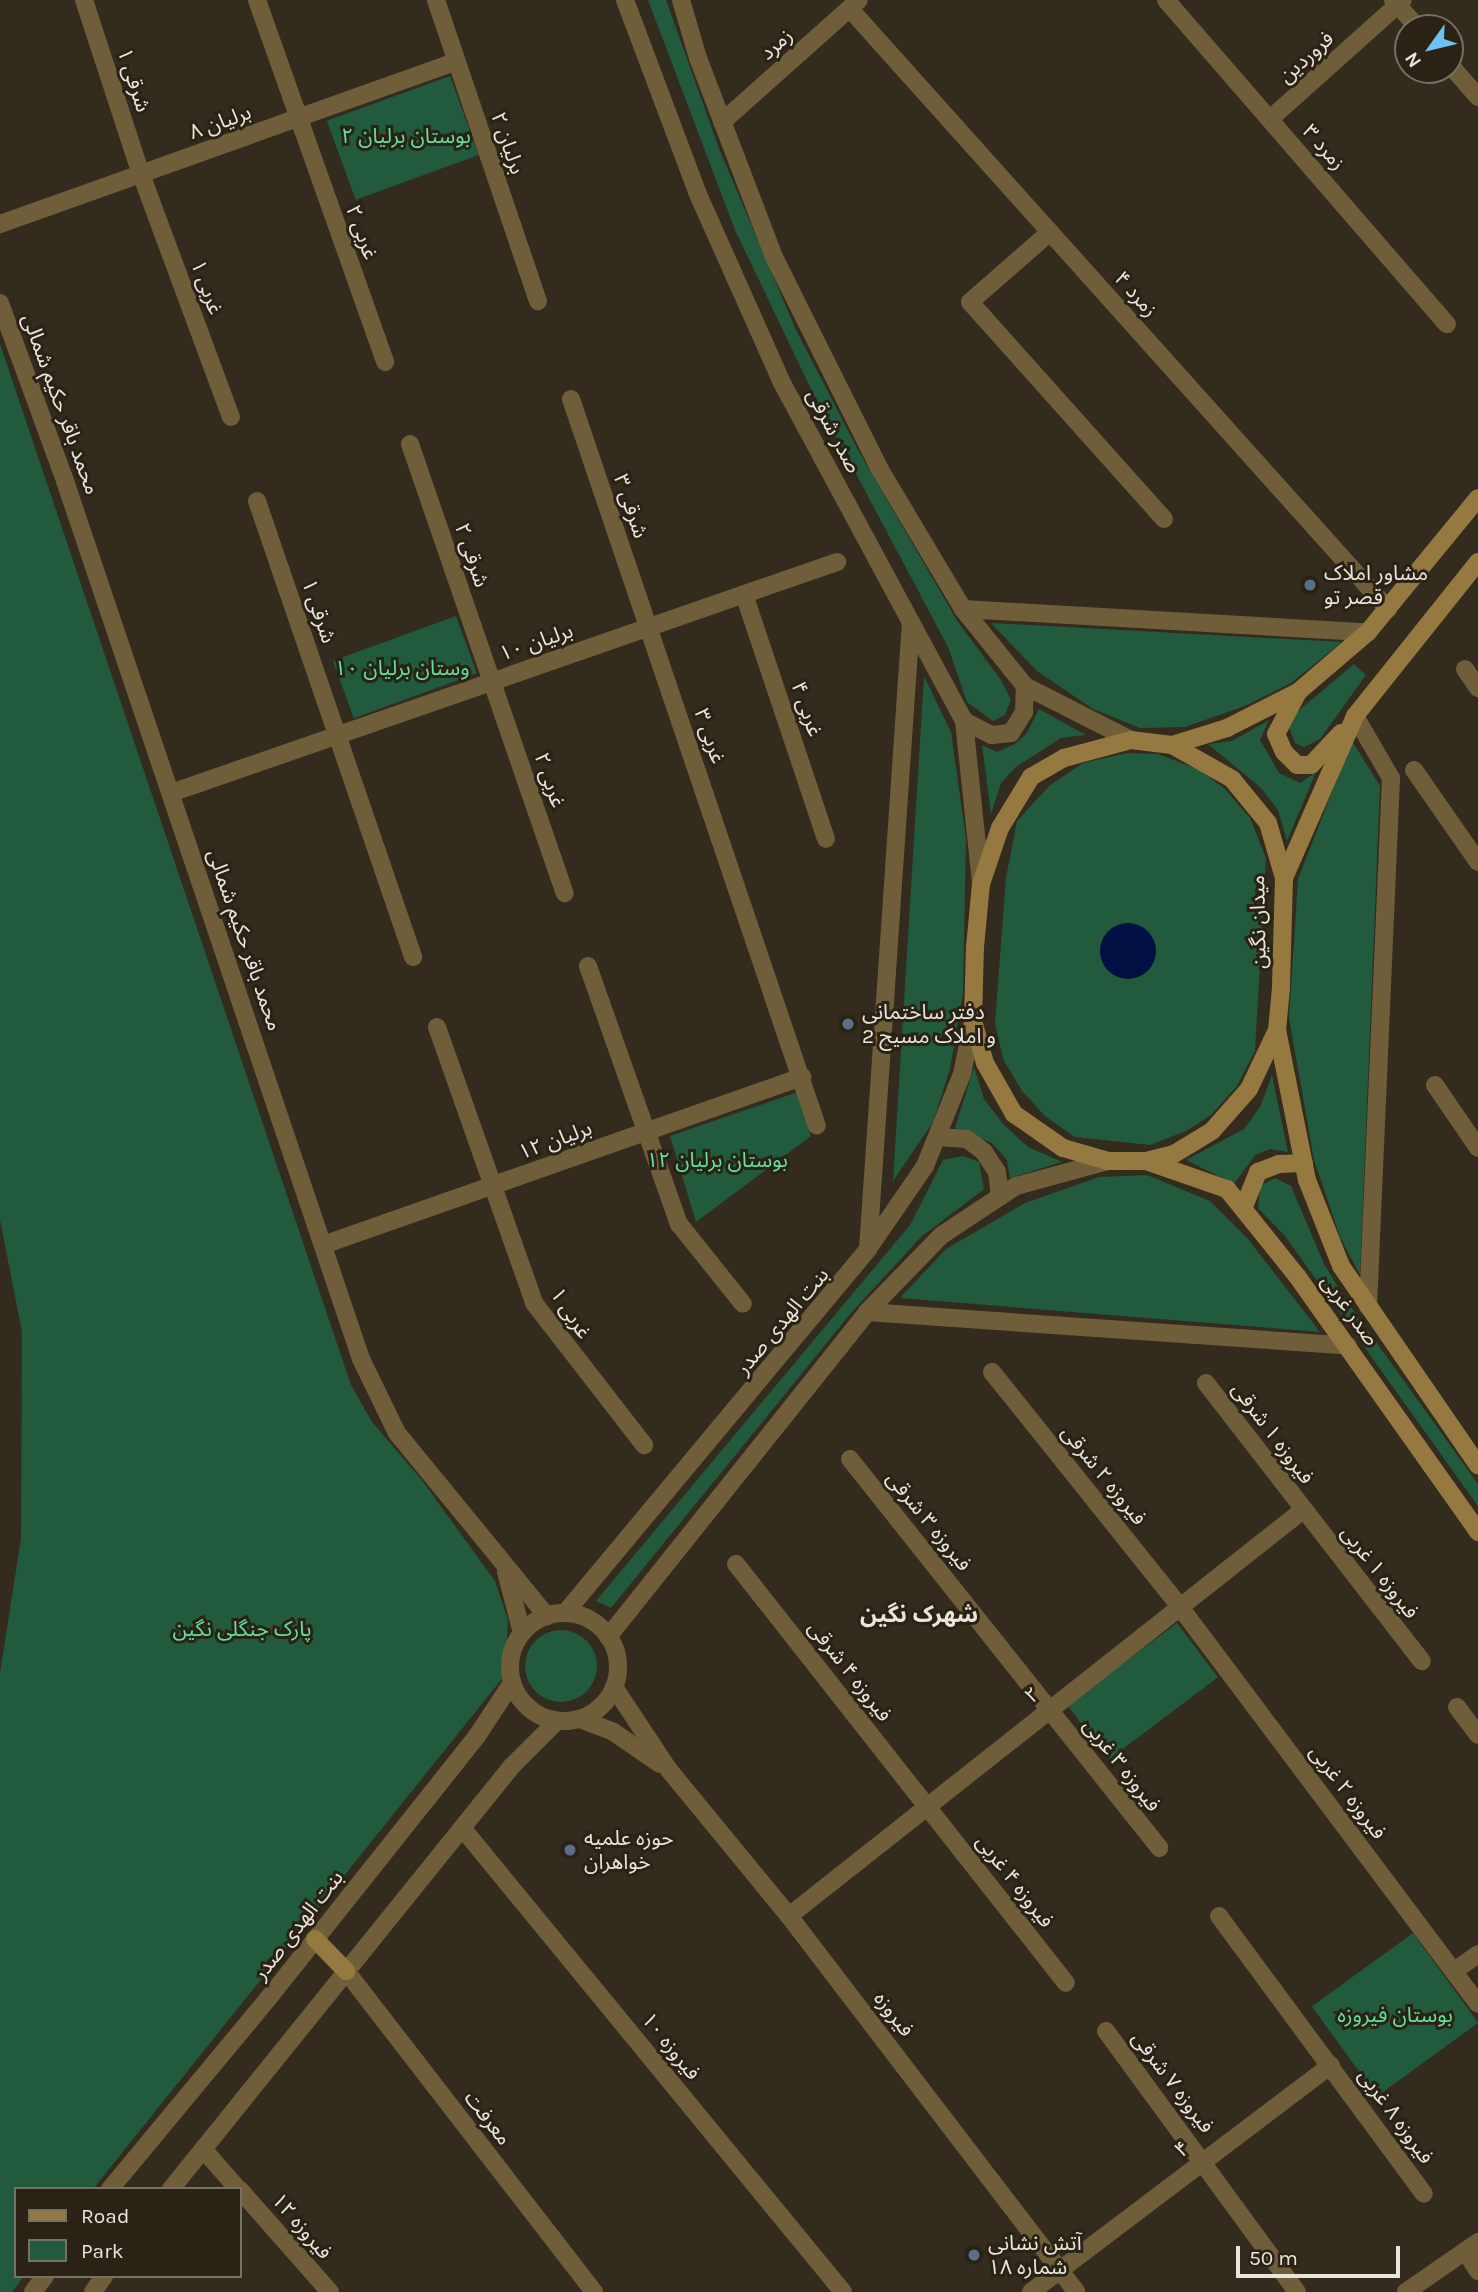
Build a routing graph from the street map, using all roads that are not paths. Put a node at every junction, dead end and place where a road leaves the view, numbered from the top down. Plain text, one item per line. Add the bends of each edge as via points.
1 (84, 0) edge
2 (257, 0) edge
3 (436, 0) edge
4 (625, 0) edge
5 (681, 0) edge
6 (1166, 0) edge
7 (1398, 2) edge
8 (854, 5) edge
9 (456, 62) junction
10 (1464, 81) edge
11 (1478, 97) edge
12 (298, 118) junction
13 (1270, 119) junction
14 (722, 122) junction
15 (141, 174) junction
16 (0, 224) edge
17 (1050, 232) junction
18 (538, 301) dead end
19 (0, 303) edge
20 (1447, 324) dead end
21 (385, 362) dead end
22 (570, 399) dead end
23 (231, 417) dead end
24 (410, 444) dead end
25 (1478, 498) edge
26 (257, 501) dead end
27 (1164, 519) dead end
28 (836, 562) dead end
29 (1478, 562) edge
30 (744, 594) junction
31 (963, 609) junction
32 (1388, 609) junction
33 (911, 622) junction
34 (649, 627) junction
35 (1368, 632) junction
36 (1465, 669) dead end
37 (492, 681) junction
38 (1025, 687) junction
39 (1478, 688) edge
40 (1298, 692) junction
41 (1355, 716) junction
42 (964, 721) junction
43 (339, 736) junction
44 (1131, 740) junction
45 (1172, 745) junction
46 (1414, 770) dead end
47 (171, 793) junction
48 (826, 839) dead end
49 (1478, 862) edge
50 (1284, 878) junction
51 (981, 884) junction
52 (565, 893) dead end
53 (413, 957) dead end
54 (587, 966) dead end
55 (972, 1021) junction
56 (437, 1027) dead end
57 (1277, 1030) junction
58 (802, 1077) junction
59 (1435, 1085) dead end
60 (817, 1126) dead end
61 (645, 1132) junction
62 (937, 1137) junction
63 (1478, 1148) edge
64 (1108, 1161) junction
65 (1146, 1161) junction
66 (1304, 1163) junction
67 (492, 1187) junction
68 (1000, 1197) junction
69 (1243, 1209) junction
70 (323, 1245) junction
71 (868, 1249) junction
72 (743, 1304) dead end
73 (1368, 1306) junction
74 (867, 1312) junction
75 (1348, 1346) junction
76 (992, 1372) dead end
77 (1206, 1383) dead end
78 (644, 1445) dead end
79 (850, 1459) dead end
80 (1478, 1465) edge
81 (1303, 1510) junction
82 (1478, 1532) edge
83 (503, 1562) junction
84 (736, 1564) dead end
85 (1180, 1607) junction
86 (556, 1615) junction
87 (522, 1633) junction
88 (608, 1637) junction
89 (1422, 1661) dead end
90 (512, 1683) junction
91 (614, 1687) junction
92 (1457, 1707) dead end
93 (1050, 1710) junction
94 (580, 1719) junction
95 (557, 1721) junction
96 (1478, 1735) edge
97 (669, 1770) junction
98 (928, 1807) junction
99 (463, 1829) junction
100 (1159, 1848) dead end
101 (789, 1916) junction
102 (1219, 1916) dead end
103 (316, 1939) junction
104 (1478, 1954) edge
105 (346, 1971) junction
106 (1454, 1971) junction
107 (1066, 1983) dead end
108 (1478, 2004) edge
109 (1106, 2031) dead end
110 (1331, 2066) junction
111 (203, 2149) junction
112 (1204, 2161) junction
113 (112, 2187) edge
114 (173, 2187) edge
115 (236, 2187) edge
116 (242, 2193) edge
117 (1424, 2194) dead end
118 (1471, 2246) edge
119 (1060, 2269) junction
120 (1478, 2271) edge
121 (330, 2292) edge
122 (594, 2292) edge
123 (843, 2292) edge
124 (1031, 2292) edge
125 (1076, 2292) edge
126 (1297, 2292) edge
127 (1406, 2292) edge

1 - 15 street, ۱ شرقی
2 - 12 street
3 - 9 street, برلیان ۲
4 - 33 street, صدر شرقی via 697,192 781,381
5 - 14 street, صدر شرقی
6 - 13 street, زمرد ۳
7 - 13 street, فروردین
8 - 14 street, زمرد
8 - 17 street, زمرد ۴
9 - 12 street, برلیان ۸
9 - 18 street, برلیان ۲
10 - 11 street
12 - 15 street, برلیان ۸
12 - 21 street, ۲ غربی
13 - 20 street, زمرد ۳
14 - 31 street, صدر شرقی via 774,257 873,456
15 - 16 street, برلیان ۸
15 - 23 street, ۱ غربی
17 - 27 street via 970,302
17 - 32 street, زمرد ۴
19 - 47 street, محمد باقر حکیم شمالی
22 - 34 street, ۳ شرقی
24 - 37 street, ۲ شرقی
25 - 32 main road
26 - 43 street, ۱ شرقی
28 - 30 street, برلیان ۱۰
29 - 41 main road
30 - 34 street, برلیان ۱۰
30 - 48 street, ۴ غربی
31 - 35 street
31 - 38 street, صدر شرقی
32 - 35 main road
33 - 42 street, صدر شرقی
33 - 71 street
34 - 37 street, برلیان ۱۰
34 - 58 street, ۳ غربی
35 - 40 main road
36 - 39 street
37 - 43 street, برلیان ۱۰
37 - 52 street, ۲ غربی
38 - 42 street via 1024,712 1011,733 992,735
38 - 44 street, صدر شرقی
40 - 41 main road via 1276,734 1297,765 1311,765 1321,758
40 - 45 main road via 1227,728
41 - 50 main road
41 - 73 street via 1391,778
42 - 51 street, صدر شرقی
43 - 47 street, برلیان ۱۰
43 - 53 street
44 - 45 main road, میدان نگین
44 - 51 main road, میدان نگین via 1064,758 1031,777 1000,828
45 - 50 main road, میدان نگین via 1232,779 1247,794 1268,823
46 - 49 street
47 - 70 street, محمد باقر حکیم شمالی
50 - 57 main road, میدان نگین
51 - 55 main road, میدان نگین
54 - 61 street
55 - 62 street, بنت الهدی صدر via 962,1074
55 - 64 main road, میدان نگین via 985,1063 1021,1123 1063,1148
56 - 67 street
57 - 65 main road, میدان نگین via 1249,1089 1201,1142
57 - 66 main road, صدر غربی
58 - 60 street
58 - 61 street, برلیان ۱۲
59 - 63 street
61 - 67 street, برلیان ۱۲
61 - 72 street via 679,1224
62 - 68 street via 967,1139 984,1152 998,1172
62 - 71 street, بنت الهدی صدر via 925,1166
64 - 65 main road, میدان نگین
64 - 68 street via 1016,1186
65 - 69 main road, صدر غربی via 1227,1189
66 - 69 main road via 1279,1164 1258,1172 1247,1189
66 - 73 main road, صدر غربی via 1340,1266
67 - 70 street, برلیان ۱۲
67 - 78 street, ۱ غربی via 534,1303 583,1372
68 - 74 street via 942,1235
69 - 75 main road, صدر غربی
70 - 83 street, محمد باقر حکیم شمالی via 361,1359 397,1433
71 - 86 street, بنت الهدی صدر
73 - 80 main road, صدر غربی
74 - 75 street
74 - 88 street
75 - 82 main road, صدر غربی
76 - 85 street, فیروزه ۲ شرقی
77 - 81 street, فیروزه ۱ شرقی
79 - 93 street, فیروزه ۳ شرقی
81 - 85 street, ۲
81 - 89 street, فیروزه ۱ غربی
83 - 86 street, محمد باقر حکیم شمالی
83 - 87 street
84 - 98 street, فیروزه ۴ شرقی
85 - 93 street, ۲
85 - 106 street, فیروزه ۲ غربی
86 - 87 street
86 - 88 street via 596,1624
87 - 90 street via 513,1648
88 - 91 street via 618,1670
90 - 95 street via 529,1708
90 - 103 street, بنت الهدی صدر via 477,1736
91 - 94 street via 600,1707
91 - 97 street
92 - 96 street
93 - 98 street, ۲
93 - 100 street, فیروزه ۳ غربی
94 - 95 street
94 - 97 street via 612,1731
95 - 99 street via 512,1766
97 - 101 street, فیروزه
98 - 101 street, ۲
98 - 107 street, فیروزه ۴ غربی
99 - 105 street
99 - 123 street, فیروزه ۱۰
101 - 119 street, فیروزه
102 - 110 street, فیروزه ۸ غربی
103 - 105 main road
103 - 113 street, بنت الهدی صدر
104 - 106 street
105 - 111 street
105 - 122 street, معرفت
106 - 108 street, فیروزه ۲ غربی
109 - 112 street, فیروزه ۷ شرقی
110 - 112 street, ۴
110 - 117 street, فیروزه ۸ غربی
111 - 114 street
111 - 115 street, فیروزه ۱۲
112 - 119 street, ۴
112 - 126 street, فیروزه ۷ شرقی
116 - 121 street, فیروزه ۱۲
118 - 120 street
118 - 127 street
119 - 124 street, ۴
119 - 125 street, فیروزه

